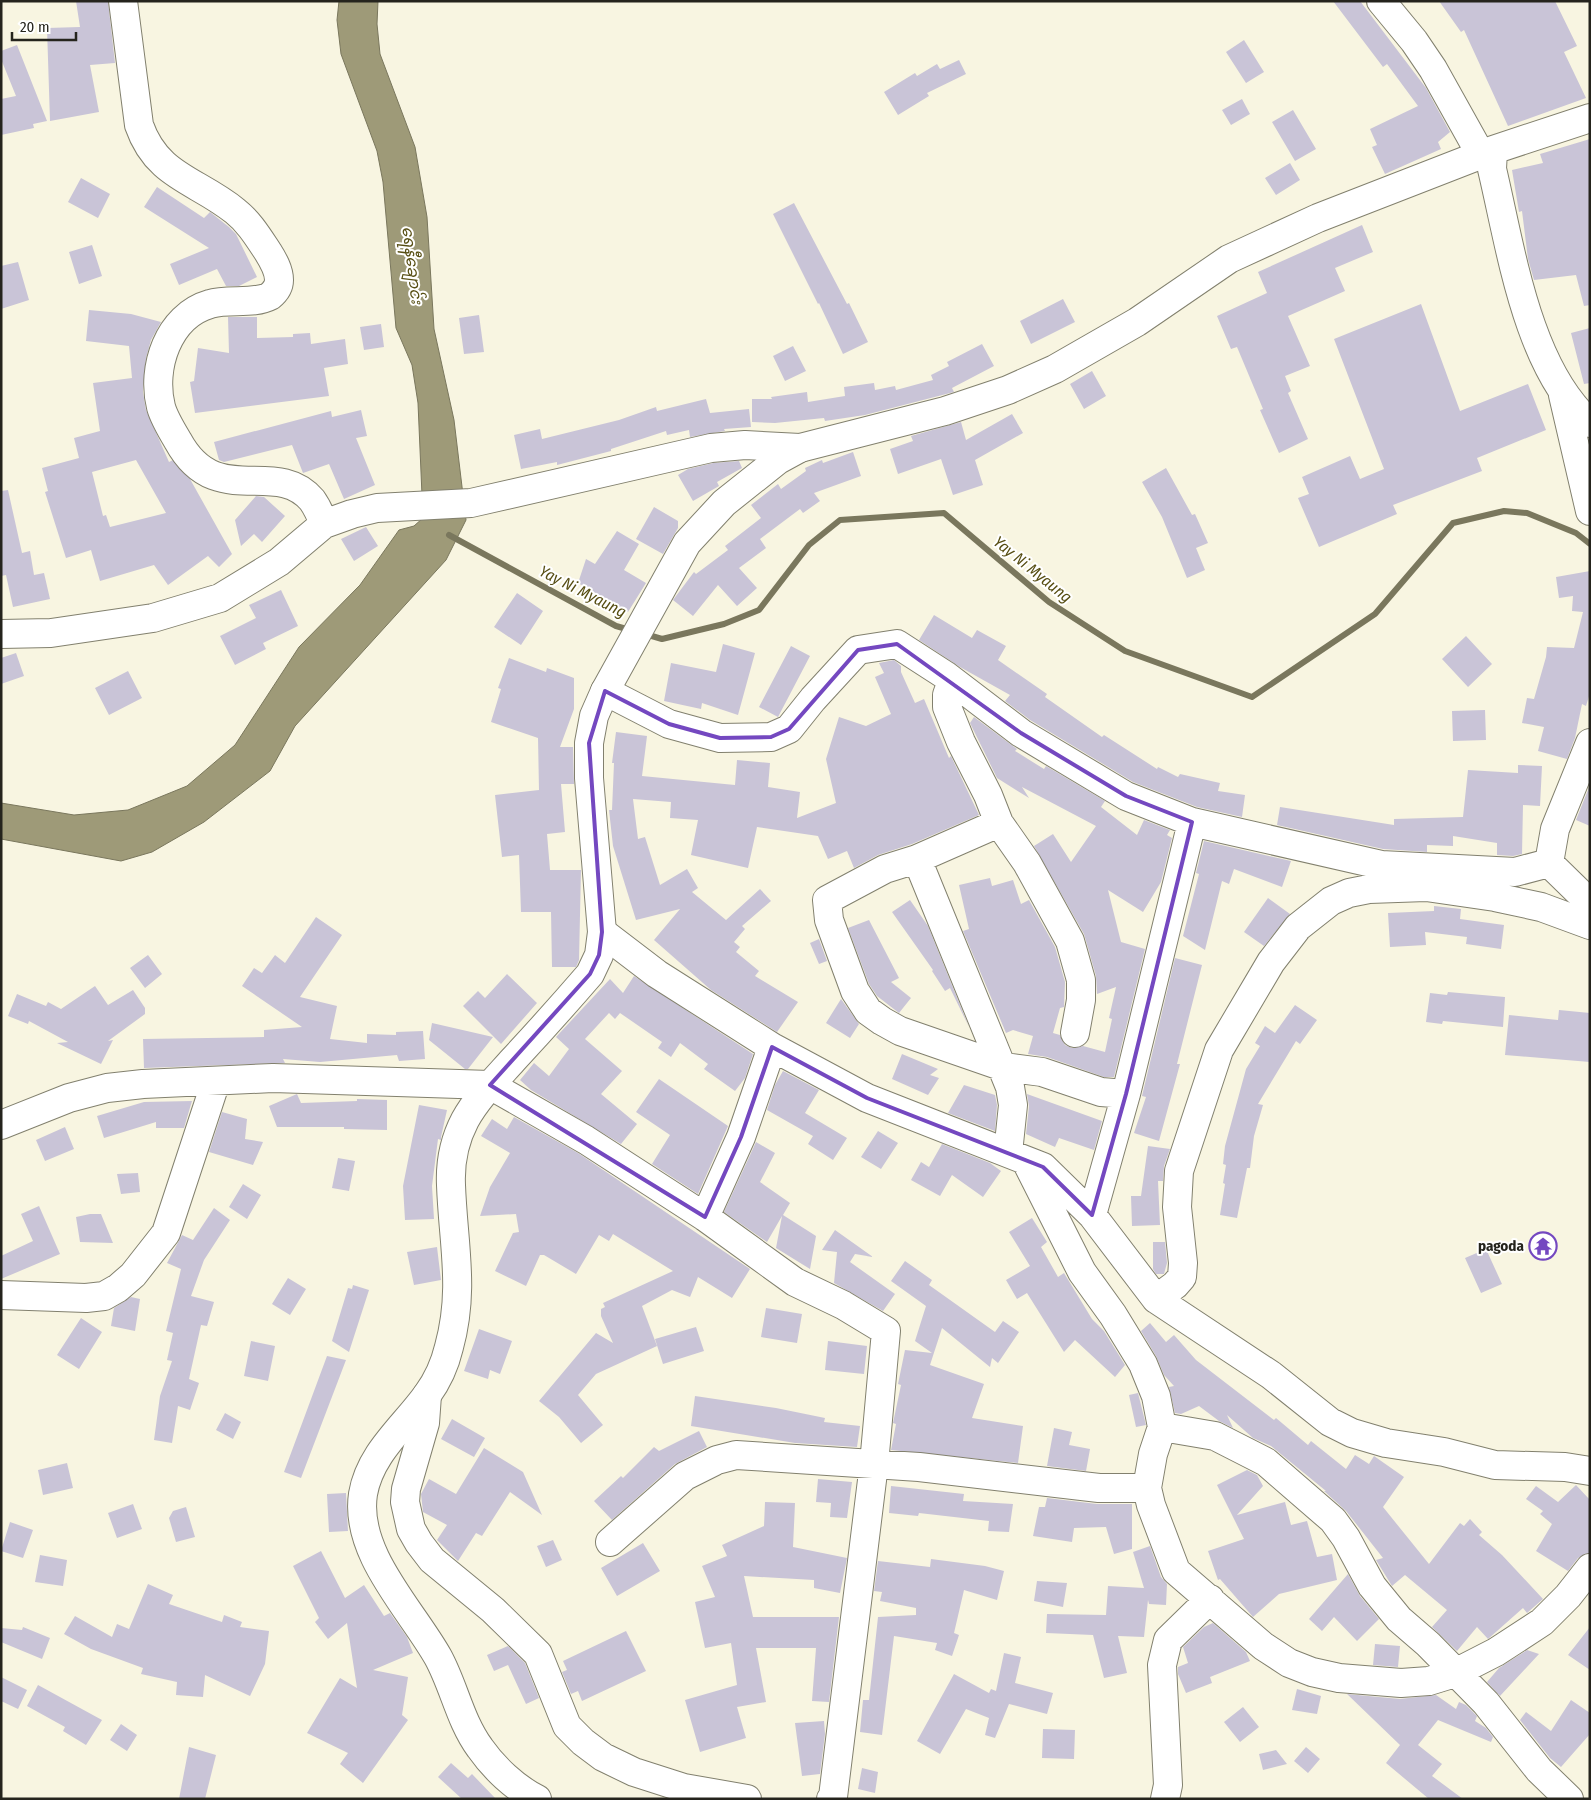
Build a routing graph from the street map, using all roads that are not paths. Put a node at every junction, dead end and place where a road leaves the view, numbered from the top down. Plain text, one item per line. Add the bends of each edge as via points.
1 (123, 1) edge
2 (1381, 1) edge
3 (1402, 1) edge
4 (1590, 118) edge
5 (1488, 158) junction
6 (1563, 395) junction
7 (1590, 423) edge
8 (800, 448) junction
9 (1590, 511) edge
10 (324, 524) junction
11 (1, 634) edge
12 (952, 681) junction
13 (605, 691) junction
14 (1590, 743) edge
15 (1192, 822) junction
16 (1000, 823) junction
17 (918, 858) junction
18 (1549, 863) junction
19 (1590, 903) edge
20 (1590, 925) edge
21 (602, 932) junction
22 (1075, 1032) dead end
23 (772, 1047) junction
24 (1004, 1067) junction
25 (216, 1081) junction
26 (490, 1085) junction
27 (1126, 1094) junction
28 (1, 1125) edge
29 (1016, 1157) junction
30 (1092, 1215) junction
31 (705, 1217) junction
32 (1, 1295) edge
33 (1156, 1298) junction
34 (427, 1395) junction
35 (1162, 1427) junction
36 (874, 1464) junction
37 (1590, 1471) edge
38 (1147, 1488) junction
39 (610, 1542) dead end
40 (1590, 1568) edge
41 (1210, 1599) junction
42 (1455, 1674) junction
43 (537, 1799) edge
44 (747, 1799) edge
45 (831, 1799) edge
46 (1165, 1799) edge
47 (1569, 1799) edge

1 - 10 street via 139,125 145,143 168,168 235,211 255,231 278,273 277,288 270,295 210,304 194,311 179,325 167,341 160,363 158,386 162,408 179,443 202,470 232,482 262,480 297,490 313,502
2 - 5 street via 1433,68
3 - 5 street via 1438,51
4 - 5 street
5 - 6 street via 1530,325
5 - 8 street via 1318,218 1230,259 1137,322 1054,369 1008,390 945,411
6 - 7 street
6 - 9 street
8 - 10 street via 745,445 711,448 471,503 378,508
8 - 13 street via 749,481 687,543
10 - 11 street via 279,562 220,598 152,618 51,633
12 - 13 street via 897,644 858,650 789,729 772,737 720,738 669,724
12 - 15 street via 1022,733 1126,796
12 - 16 street via 947,695 948,708
13 - 21 street via 594,716 589,761
14 - 18 street via 1555,829
15 - 18 street via 1381,865 1515,872
15 - 27 street
16 - 17 street
16 - 22 street via 1027,863 1070,941 1081,980
17 - 24 street
17 - 24 street via 885,869 827,900 829,920 855,991 868,1011 900,1031
18 - 19 street
20 - 33 street via 1532,905 1426,887 1349,893 1331,901 1298,927 1271,962 1219,1050 1179,1171 1177,1207 1182,1276
21 - 23 street via 657,974
21 - 26 street via 599,954 590,974
23 - 29 street via 867,1098
23 - 31 street via 741,1137
24 - 27 street via 1042,1072 1102,1092
24 - 29 street via 1013,1105
25 - 26 street via 273,1078
25 - 28 street via 107,1088 68,1098
25 - 32 street via 166,1233 133,1275 104,1296
26 - 31 street via 586,1140
26 - 34 street via 465,1119 451,1164 459,1281 457,1313 442,1370
27 - 30 street
29 - 30 street via 1043,1167
29 - 35 street via 1082,1272 1143,1364 1156,1396
30 - 33 street
31 - 36 street via 795,1282 843,1305 886,1332
33 - 37 street via 1270,1375 1330,1422 1352,1433 1495,1465
34 - 43 street via 392,1435 369,1474 363,1496 371,1549 383,1575 413,1614 439,1659 479,1747 496,1768
34 - 44 street via 425,1423 406,1496 407,1516 419,1543 432,1560 493,1610 538,1654 568,1726 583,1742 603,1757 634,1772 684,1788
35 - 38 street
35 - 42 street via 1215,1436 1266,1462 1333,1520 1372,1586 1399,1619
36 - 38 street via 1099,1488
36 - 39 street via 755,1455 717,1460 685,1476
36 - 45 street
38 - 41 street via 1150,1505 1176,1571
40 - 42 street via 1542,1622
41 - 42 street via 1263,1646 1312,1672 1340,1678 1401,1683 1429,1681
41 - 46 street via 1168,1640 1162,1665 1168,1785
42 - 47 street via 1486,1703 1539,1770

